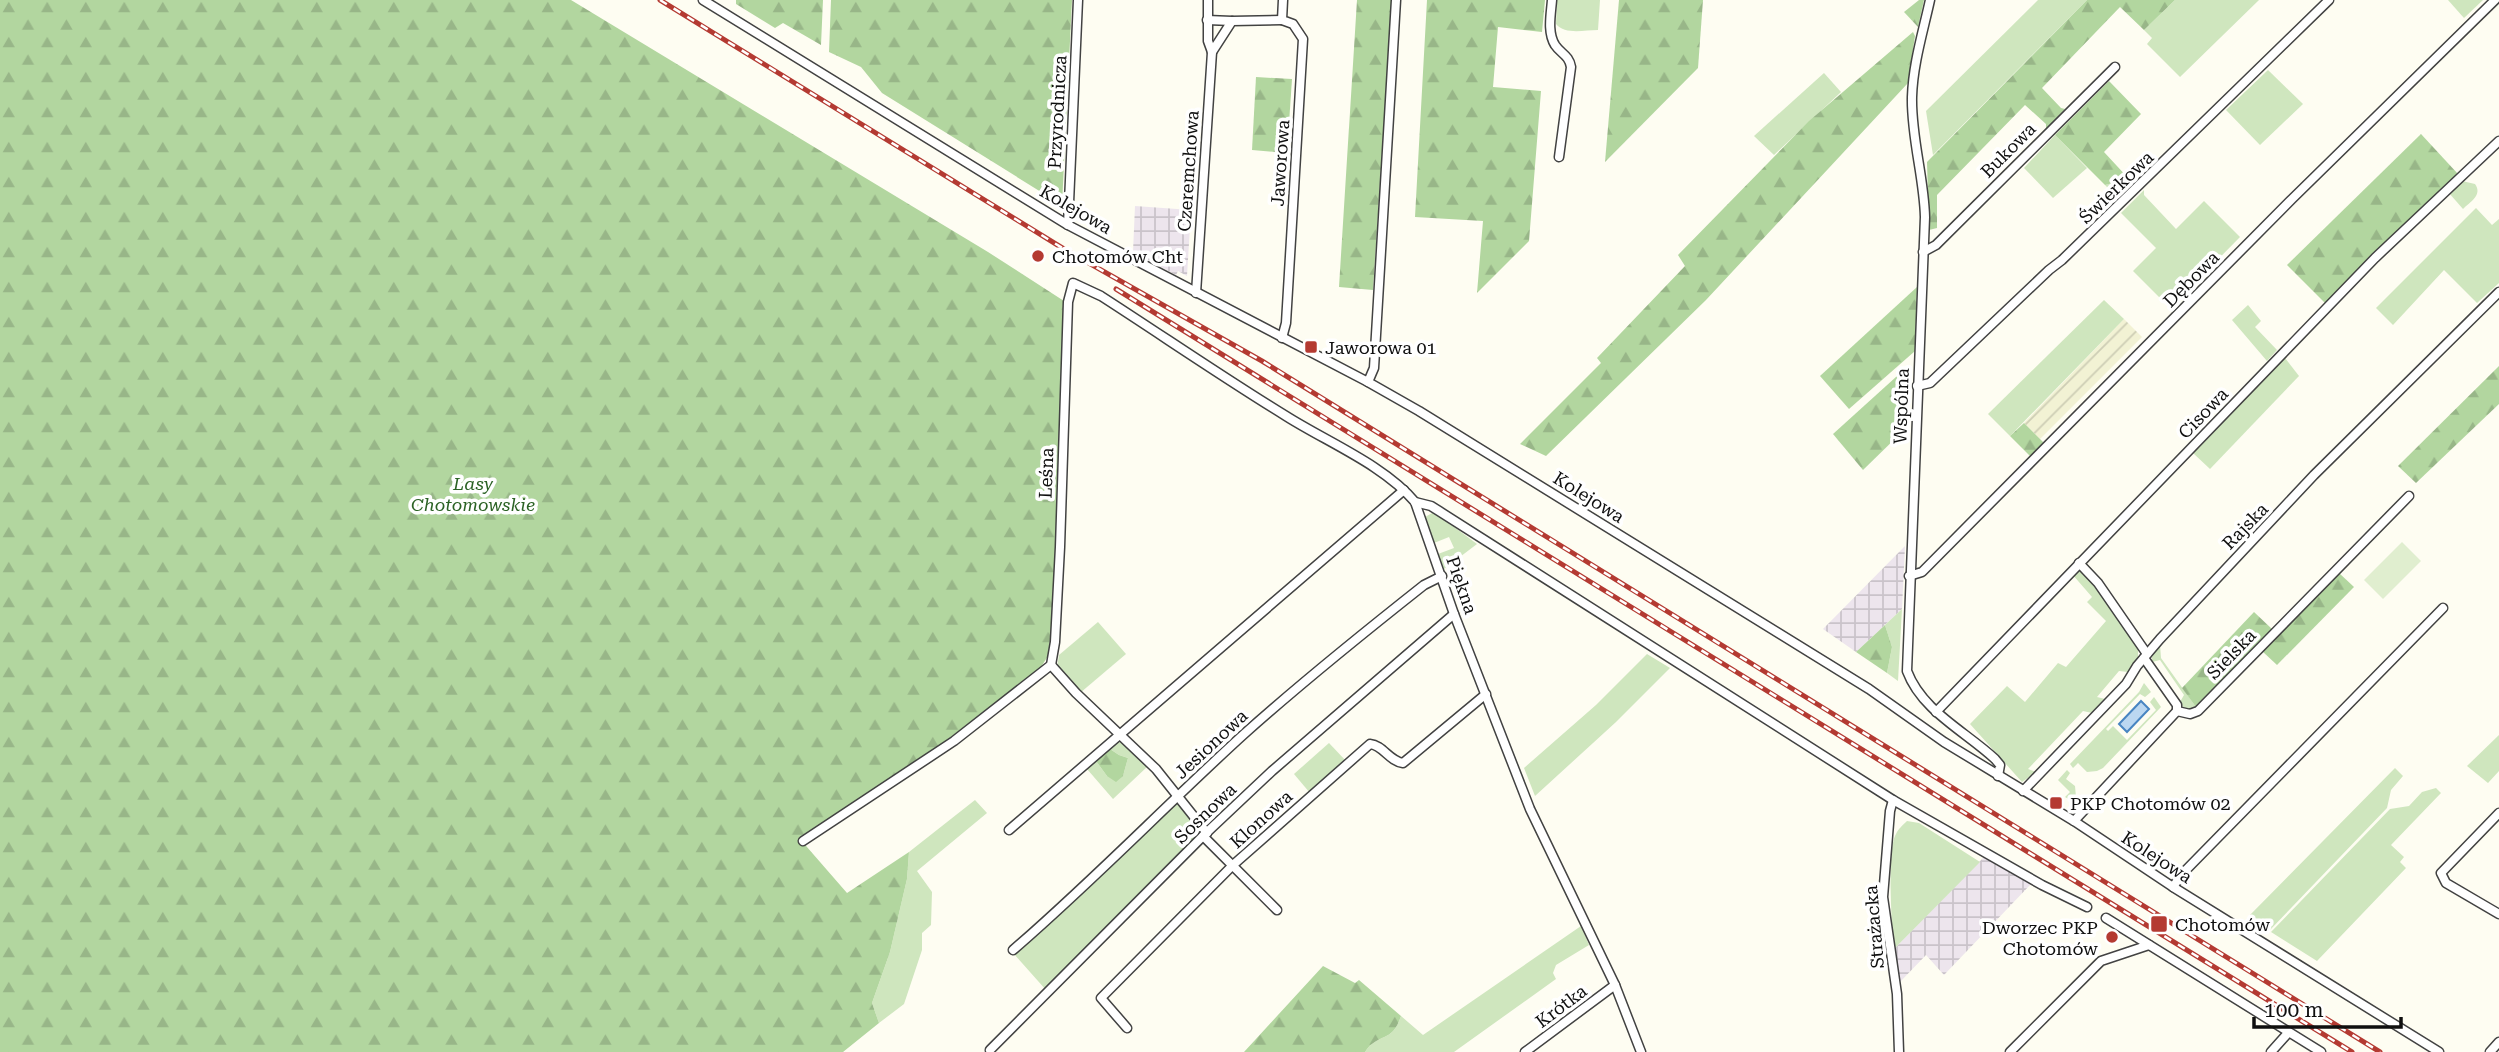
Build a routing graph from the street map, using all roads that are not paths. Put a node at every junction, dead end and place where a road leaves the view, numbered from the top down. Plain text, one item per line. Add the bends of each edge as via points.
1 (703, 0) edge
2 (1078, 0) edge
3 (1208, 0) edge
4 (1283, 0) edge
5 (1396, 0) edge
6 (1552, 0) edge
7 (1930, 0) edge
8 (2329, 0) edge
9 (2495, 0) edge
10 (1207, 20) junction
11 (1282, 20) junction
12 (1232, 21) junction
13 (1212, 52) junction
14 (2115, 67) dead end
15 (2499, 141) edge
16 (1559, 157) dead end
17 (1068, 225) junction
18 (1923, 252) junction
19 (1073, 283) joint
20 (2499, 292) edge
21 (1196, 293) junction
22 (1282, 338) junction
23 (1368, 382) junction
24 (1917, 386) junction
25 (1404, 490) junction
26 (2409, 496) dead end
27 (1415, 502) junction
28 (2079, 563) junction
29 (1442, 576) junction
30 (1909, 576) junction
31 (2444, 608) dead end
32 (1454, 614) junction
33 (2145, 656) junction
34 (1051, 664) junction
35 (1486, 694) junction
36 (2177, 711) junction
37 (1936, 712) junction
38 (1121, 734) junction
39 (1998, 776) junction
40 (2023, 790) junction
41 (1178, 797) junction
42 (1893, 800) junction
43 (2499, 813) edge
44 (2074, 821) junction
45 (1009, 830) dead end
46 (1205, 834) junction
47 (803, 841) dead end
48 (1233, 865) junction
49 (2173, 887) junction
50 (2087, 907) dead end
51 (1277, 910) dead end
52 (2499, 914) edge
53 (2106, 918) dead end
54 (2150, 945) junction
55 (1013, 950) dead end
56 (1615, 985) junction
57 (1127, 1028) dead end
58 (2288, 1033) junction
59 (2499, 1042) edge
60 (990, 1050) dead end
61 (1525, 1052) edge
62 (1641, 1052) edge
63 (1899, 1052) edge
64 (2010, 1052) edge
65 (2271, 1052) edge
66 (2321, 1052) edge
67 (2439, 1052) edge
68 (2490, 1052) edge

1 - 17 street, Kolejowa
2 - 17 street, Przyrodnicza
3 - 10 street, Czeremchowa
4 - 11 street
5 - 23 street via 1374,368
6 - 16 street via 1553,41 1571,67
7 - 18 street, Wspólna via 1912,97 1924,192
8 - 24 street, Świerkowa via 2062,260 1930,383
9 - 30 street, Dębowa via 1922,572
10 - 12 street
10 - 13 street, Czeremchowa
11 - 12 street
11 - 22 street, Jaworowa via 1293,24 1303,39
12 - 13 street, Czeremchowa
13 - 21 street, Czeremchowa
14 - 18 street, Bukowa via 1936,245
15 - 28 street, Cisowa via 2375,258
17 - 21 street, Kolejowa
18 - 24 street, Wspólna
19 - 25 street, Piękna via 1101,296
19 - 34 street, Leśna via 1068,302 1059,574
20 - 33 street, Rajska via 2314,475
21 - 22 street, Kolejowa
22 - 23 street, Kolejowa
23 - 39 street, Kolejowa via 1858,682
24 - 30 street, Wspólna
25 - 27 street, Piękna
25 - 38 street
26 - 36 street, Sielska via 2198,711
27 - 29 street, Piękna
27 - 42 street via 1431,506
28 - 33 street via 2098,583
28 - 37 street, Cisowa
29 - 32 street, Piękna
29 - 41 street, Jesionowa via 1325,664
30 - 37 street, Wspólna via 1907,671 1916,692
31 - 49 street
32 - 35 street, Piękna
32 - 46 street, Sosnowa
33 - 36 street
33 - 40 street, Rajska via 2126,684
34 - 38 street via 1076,694
34 - 47 street via 954,741
35 - 48 street, Klonowa via 1403,763 1370,744
35 - 56 street, Piękna via 1530,808
36 - 44 street, Sielska
37 - 39 street, Wspólna via 1995,759 2000,765
38 - 41 street
38 - 45 street
39 - 40 street, Kolejowa
40 - 44 street, Kolejowa
41 - 46 street
41 - 55 street, Jesionowa
42 - 50 street
42 - 63 street, Strażacka via 1883,897 1897,994
43 - 52 street via 2441,873 2446,883
44 - 49 street, Kolejowa
46 - 48 street
46 - 60 street, Sosnowa
48 - 51 street
48 - 57 street, Klonowa via 1101,998
49 - 67 street, Kolejowa
53 - 54 street
54 - 58 street
54 - 64 street via 2098,963
56 - 61 street, Krótka
56 - 62 street, Piękna
58 - 65 street
58 - 66 street
59 - 68 street

